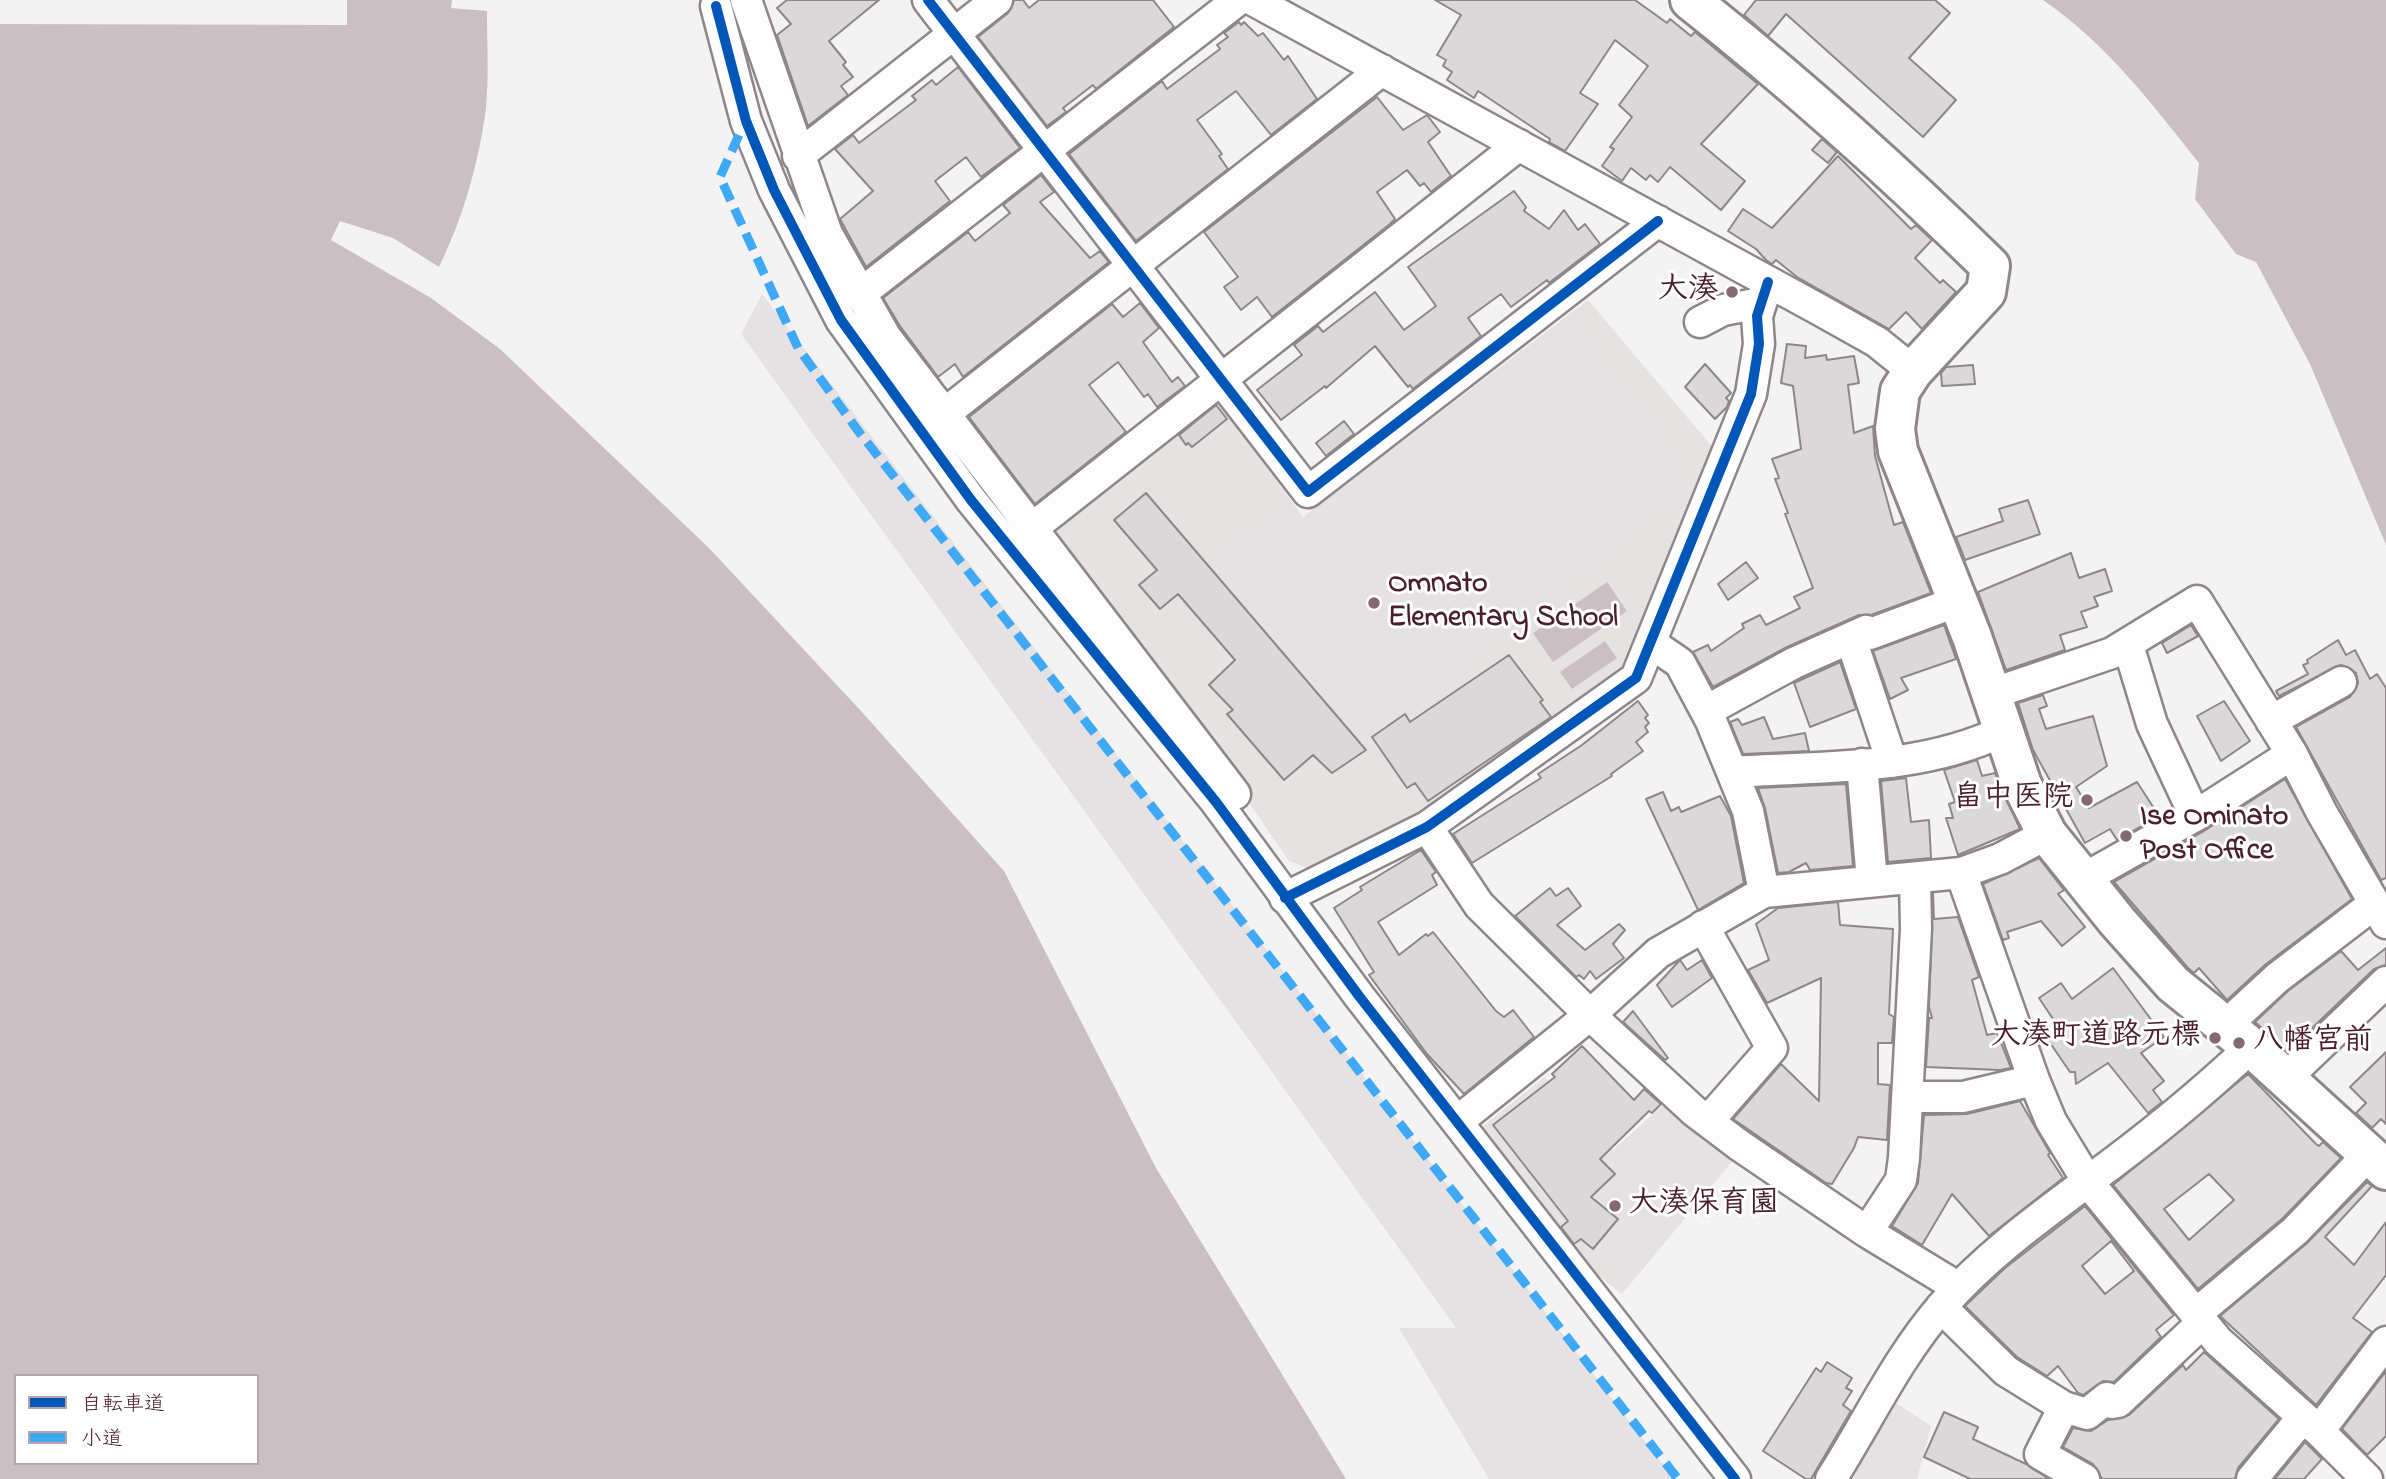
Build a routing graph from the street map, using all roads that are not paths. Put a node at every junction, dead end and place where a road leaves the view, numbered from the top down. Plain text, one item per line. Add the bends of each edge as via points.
1 (929, 0) edge
2 (997, 0) edge
3 (1238, 0) edge
4 (1253, 0) edge
5 (1690, 0) edge
6 (755, 4) edge
7 (710, 6) edge
8 (954, 33) junction
9 (1382, 70) junction
10 (1520, 145) junction
11 (1044, 149) junction
12 (798, 156) junction
13 (1658, 221) junction
14 (1134, 263) junction
15 (1764, 292) junction
16 (860, 294) junction
17 (1700, 322) dead end
18 (1913, 371) junction
19 (1221, 377) junction
20 (944, 414) junction
21 (1031, 529) junction
22 (1955, 602) junction
23 (1859, 635) junction
24 (1651, 643) junction
25 (2128, 645) junction
26 (2341, 682) dead end
27 (1991, 694) junction
28 (1706, 711) junction
29 (2271, 721) junction
30 (2003, 730) junction
31 (2292, 754) junction
32 (1892, 762) junction
33 (1862, 764) junction
34 (1734, 772) junction
35 (2194, 816) junction
36 (1427, 827) junction
37 (2047, 834) junction
38 (1961, 873) junction
39 (1915, 878) junction
40 (2083, 879) junction
41 (1872, 881) junction
42 (1764, 892) junction
43 (1289, 896) junction
44 (2380, 913) edge
45 (1703, 926) junction
46 (2386, 982) edge
47 (1590, 1016) junction
48 (2238, 1037) junction
49 (2286, 1078) junction
50 (2034, 1080) junction
51 (1907, 1097) junction
52 (1468, 1113) dead end
53 (1708, 1121) junction
54 (2377, 1162) edge
55 (2088, 1182) junction
56 (1867, 1232) junction
57 (1950, 1297) junction
58 (2200, 1317) junction
59 (2386, 1342) edge
60 (2064, 1407) junction
61 (2311, 1424) junction
62 (1735, 1479) edge
63 (1831, 1479) edge
64 (2084, 1479) edge
65 (2252, 1479) edge
66 (2367, 1479) edge

1 - 8 street
2 - 8 street
3 - 11 street
4 - 9 street
5 - 18 main road via 1770,63 1990,266 1986,292
6 - 12 street
7 - 43 street via 746,121 775,190 841,320 971,500
8 - 11 street
8 - 12 street
9 - 10 street
9 - 14 street
10 - 13 street
10 - 19 street
11 - 14 street
11 - 16 street
12 - 16 street via 827,234
13 - 15 street
13 - 19 street via 1308,492
14 - 19 street
14 - 20 street
15 - 17 street
15 - 18 street via 1877,342
15 - 24 street via 1757,316 1751,394
16 - 20 street via 884,336
18 - 22 main road via 1900,391 1895,429 1898,451
19 - 21 street
20 - 21 street
21 - 43 street via 1237,797
22 - 23 street
22 - 27 main road
23 - 28 street via 1794,663
23 - 32 street
24 - 28 street via 1680,663
24 - 36 street via 1636,678
25 - 27 street
25 - 29 street via 2197,601
25 - 35 street via 2152,724
26 - 29 street
27 - 30 main road
28 - 34 street
29 - 31 street
30 - 32 street via 1952,751
30 - 37 main road via 2022,785
31 - 35 street
31 - 44 street
32 - 33 street
33 - 34 street
33 - 41 street
34 - 42 street via 1748,811
35 - 40 street
36 - 43 street
36 - 47 street via 1479,905
37 - 38 street
37 - 40 main road
38 - 39 street
38 - 50 street
39 - 41 street
39 - 51 street
40 - 48 main road via 2174,984
41 - 42 street
42 - 45 street
43 - 62 street
44 - 48 street via 2277,978
45 - 47 street via 1658,953
45 - 53 street via 1772,1048
46 - 49 street
47 - 52 street
47 - 53 street
48 - 49 main road
48 - 55 street via 2196,1098
49 - 54 main road
50 - 51 street via 1963,1097
50 - 55 street via 2051,1121
51 - 56 street via 1901,1180
53 - 56 street
54 - 58 street
55 - 57 street via 2025,1226
55 - 58 street
56 - 57 street
57 - 60 street via 2006,1371
57 - 63 street via 1883,1390
58 - 60 street via 2118,1402 2107,1398 2087,1414
58 - 61 street via 2238,1361
59 - 61 street
60 - 64 street via 2040,1454
61 - 65 street
61 - 66 street

